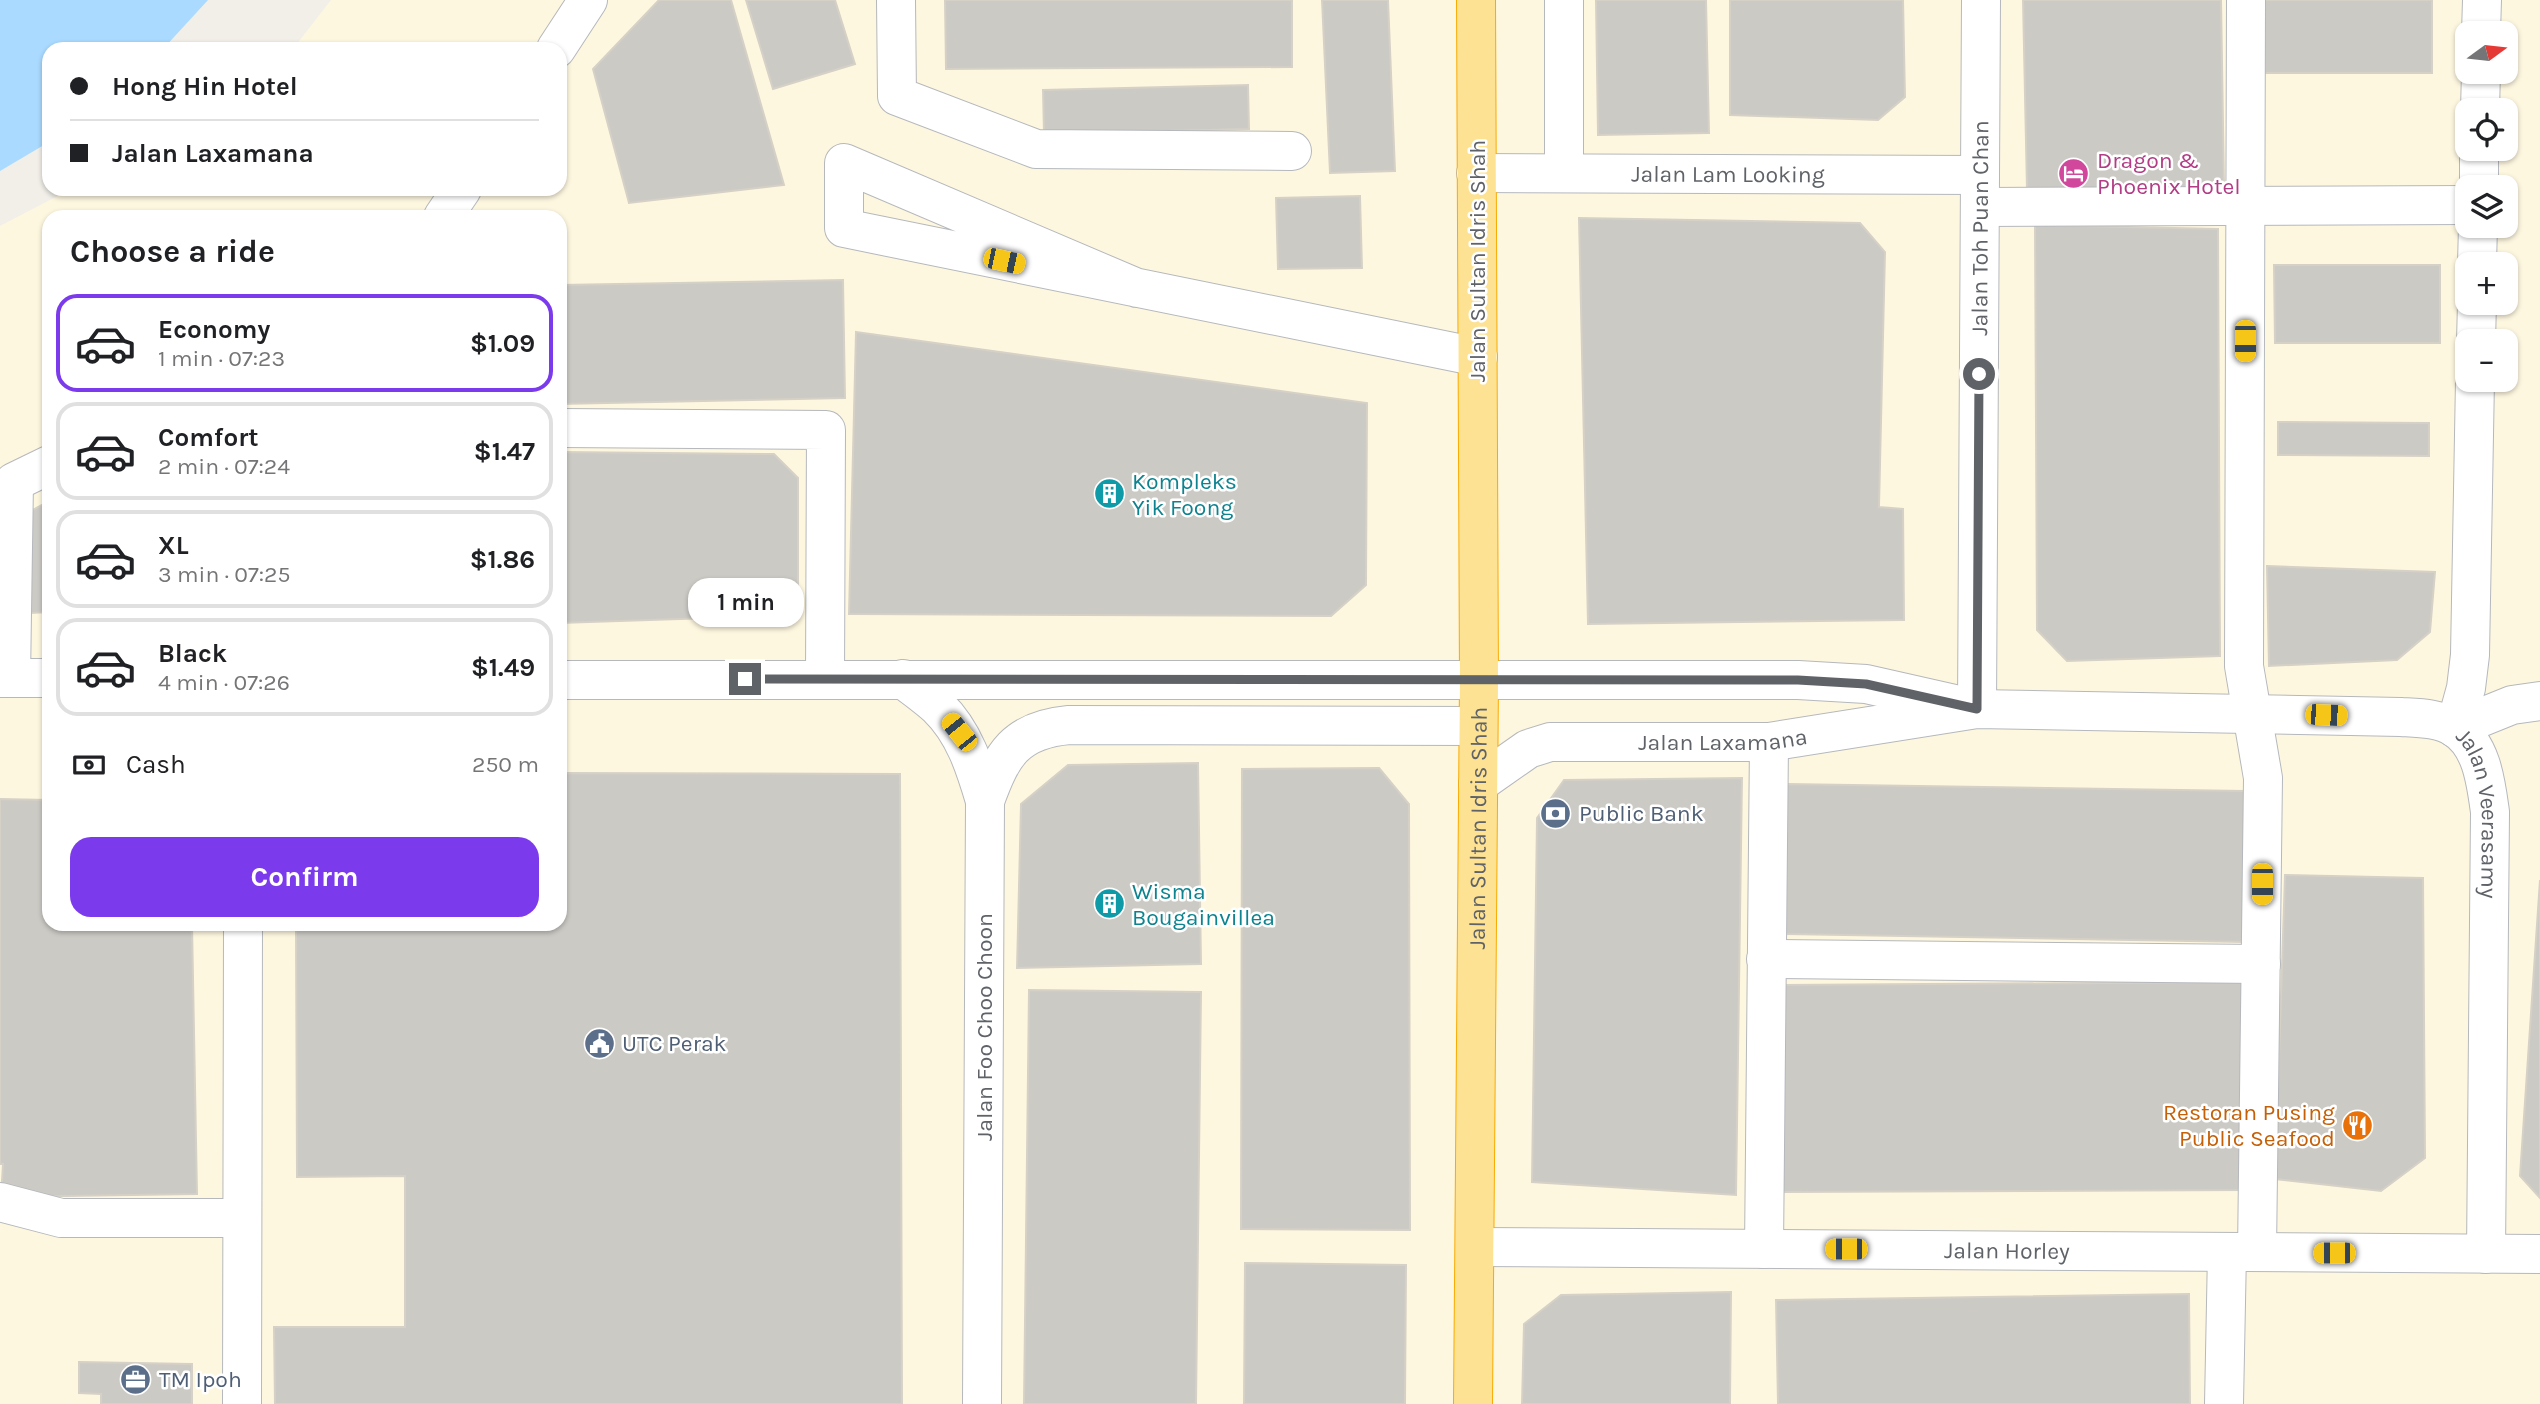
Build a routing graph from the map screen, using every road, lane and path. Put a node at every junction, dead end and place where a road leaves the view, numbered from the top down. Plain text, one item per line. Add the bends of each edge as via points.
1 (588, 0) edge
2 (896, 0) edge
3 (1476, 0) edge
4 (1564, 0) edge
5 (1981, 0) edge
6 (2246, 0) edge
7 (2482, 0) edge
8 (2482, 21) edge
9 (561, 42) edge
10 (1292, 150) dead end
11 (1476, 173) junction
12 (1564, 173) junction
13 (1980, 191) junction
14 (2455, 205) edge
15 (2245, 206) junction
16 (1137, 288) junction
17 (1478, 357) junction
18 (2475, 392) edge
19 (567, 428) edge
20 (42, 468) edge
21 (6, 678) edge
22 (42, 678) edge
23 (825, 679) junction
24 (903, 679) junction
25 (567, 680) edge
26 (1479, 681) junction
27 (2540, 701) edge
28 (1977, 709) junction
29 (2251, 714) junction
30 (1478, 726) junction
31 (2455, 728) junction
32 (1769, 742) junction
33 (1478, 783) junction
34 (985, 801) junction
35 (243, 931) edge
36 (1766, 959) junction
37 (2261, 964) junction
38 (0, 1202) edge
39 (242, 1218) junction
40 (1475, 1247) junction
41 (1764, 1249) junction
42 (2242, 1252) junction
43 (2486, 1254) junction
44 (2540, 1255) edge
45 (242, 1404) edge
46 (982, 1404) edge
47 (1473, 1404) edge
48 (2224, 1404) edge

1 - 9 street
2 - 10 street via 897,96 1036,149
3 - 11 highway, Jalan Sultan Idris Shah
4 - 12 street
5 - 13 street, Jalan Toh Puan Chan
6 - 15 street
7 - 8 street
11 - 12 street, Jalan Lam Looking
11 - 17 highway, Jalan Sultan Idris Shah
12 - 13 street, Jalan Lam Looking
13 - 15 street, Jalan Lam Looking
13 - 28 street, Jalan Toh Puan Chan
14 - 15 street, Jalan Lam Looking
15 - 29 street via 2244,666
16 - 16 street via 845,228 844,163 1098,272
16 - 17 street
17 - 26 highway, Jalan Sultan Idris Shah
18 - 31 street, Jalan Veerasamy via 2470,655
19 - 23 street via 826,430
20 - 21 street via 14,482
21 - 22 street
23 - 24 street, Jalan Laxamana
23 - 25 street, Jalan Laxamana
24 - 26 street, Jalan Laxamana
24 - 34 street, Jalan Foo Choo Choon via 939,708 959,732
26 - 28 street, Jalan Laxamana via 1798,680 1866,684
26 - 30 highway, Jalan Sultan Idris Shah
27 - 31 street via 2512,705
28 - 29 street, Jalan Laxamana
28 - 32 street, Jalan Laxamana
29 - 31 street, Jalan Laxamana via 2431,719
29 - 37 street via 2263,778
30 - 33 highway, Jalan Sultan Idris Shah
30 - 34 street via 1045,727 1020,740 998,765
31 - 43 street, Jalan Veerasamy via 2473,748 2485,776 2490,812
32 - 33 street, Jalan Laxamana via 1550,742 1528,749
32 - 36 street
33 - 40 highway, Jalan Sultan Idris Shah
34 - 46 street, Jalan Foo Choo Choon
35 - 39 street
36 - 37 street
36 - 41 street
37 - 42 street
38 - 39 street via 61,1218
39 - 45 street
40 - 41 street, Jalan Horley
40 - 47 highway, Jalan Sultan Idris Shah
41 - 42 street, Jalan Horley
42 - 43 street, Jalan Horley
42 - 48 street
43 - 44 street, Jalan Horley

